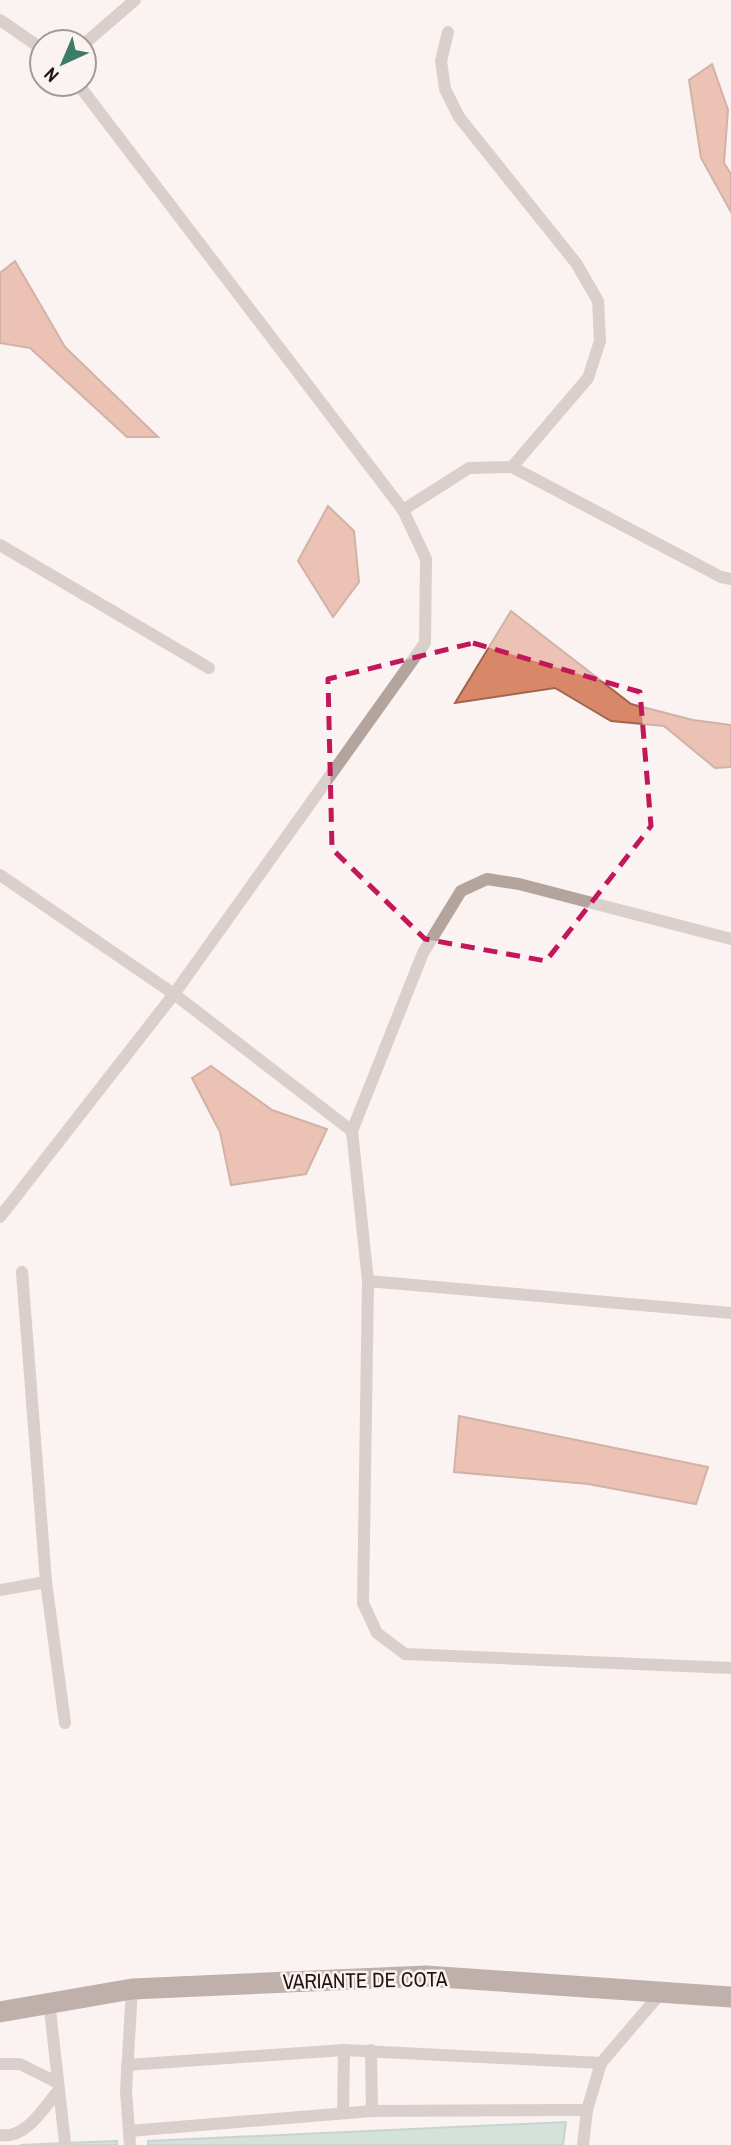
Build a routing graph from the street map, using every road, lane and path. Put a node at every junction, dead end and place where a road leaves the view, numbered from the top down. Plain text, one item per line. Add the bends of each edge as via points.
1 (135, 0) edge
2 (0, 20) edge
3 (98, 32) edge
4 (448, 32) dead end
5 (28, 39) edge
6 (89, 98) edge
7 (512, 467) junction
8 (403, 510) junction
9 (0, 545) edge
10 (731, 579) edge
11 (209, 668) dead end
12 (0, 874) edge
13 (731, 939) edge
14 (174, 994) junction
15 (352, 1131) junction
16 (0, 1217) edge
17 (22, 1272) dead end
18 (368, 1280) junction
19 (731, 1313) edge
20 (46, 1582) junction
21 (0, 1590) edge
22 (731, 1668) edge
23 (65, 1723) dead end
24 (132, 1989) junction
25 (660, 1994) junction
26 (731, 1997) edge
27 (49, 2001) junction
28 (0, 2012) edge
29 (344, 2050) junction
30 (371, 2050) junction
31 (601, 2063) junction
32 (0, 2064) edge
33 (127, 2065) junction
34 (59, 2086) junction
35 (587, 2110) junction
36 (372, 2111) junction
37 (343, 2113) junction
38 (129, 2131) junction
39 (0, 2135) edge
40 (65, 2143) dead end
41 (130, 2145) edge
42 (583, 2145) edge

1 - 3 lane
2 - 5 lane
4 - 7 lane via 441,61 445,89 459,117 576,263 598,301 600,341 587,378
6 - 8 lane
7 - 8 lane via 469,468
7 - 10 lane
8 - 14 lane via 426,559 425,643
9 - 11 lane
12 - 14 lane
13 - 15 lane via 519,884 487,879 461,891 423,953
14 - 15 lane
14 - 16 lane
15 - 18 lane
17 - 20 lane
18 - 19 lane
18 - 22 lane via 363,1603 377,1633 405,1654
20 - 21 lane
20 - 23 lane
24 - 25 main road, VARIANTE DE COTA via 426,1976
24 - 27 main road, VARIANTE DE COTA
24 - 33 lane
25 - 26 main road, VARIANTE DE COTA
25 - 31 lane
27 - 28 main road, VARIANTE DE COTA
27 - 34 lane
29 - 30 lane
29 - 33 lane
29 - 37 lane
30 - 31 lane
30 - 36 lane
31 - 35 lane
32 - 34 lane via 20,2064
33 - 38 lane
34 - 39 lane via 22,2132
34 - 40 lane
35 - 36 lane
35 - 42 lane
36 - 37 lane
37 - 38 lane
38 - 41 lane

